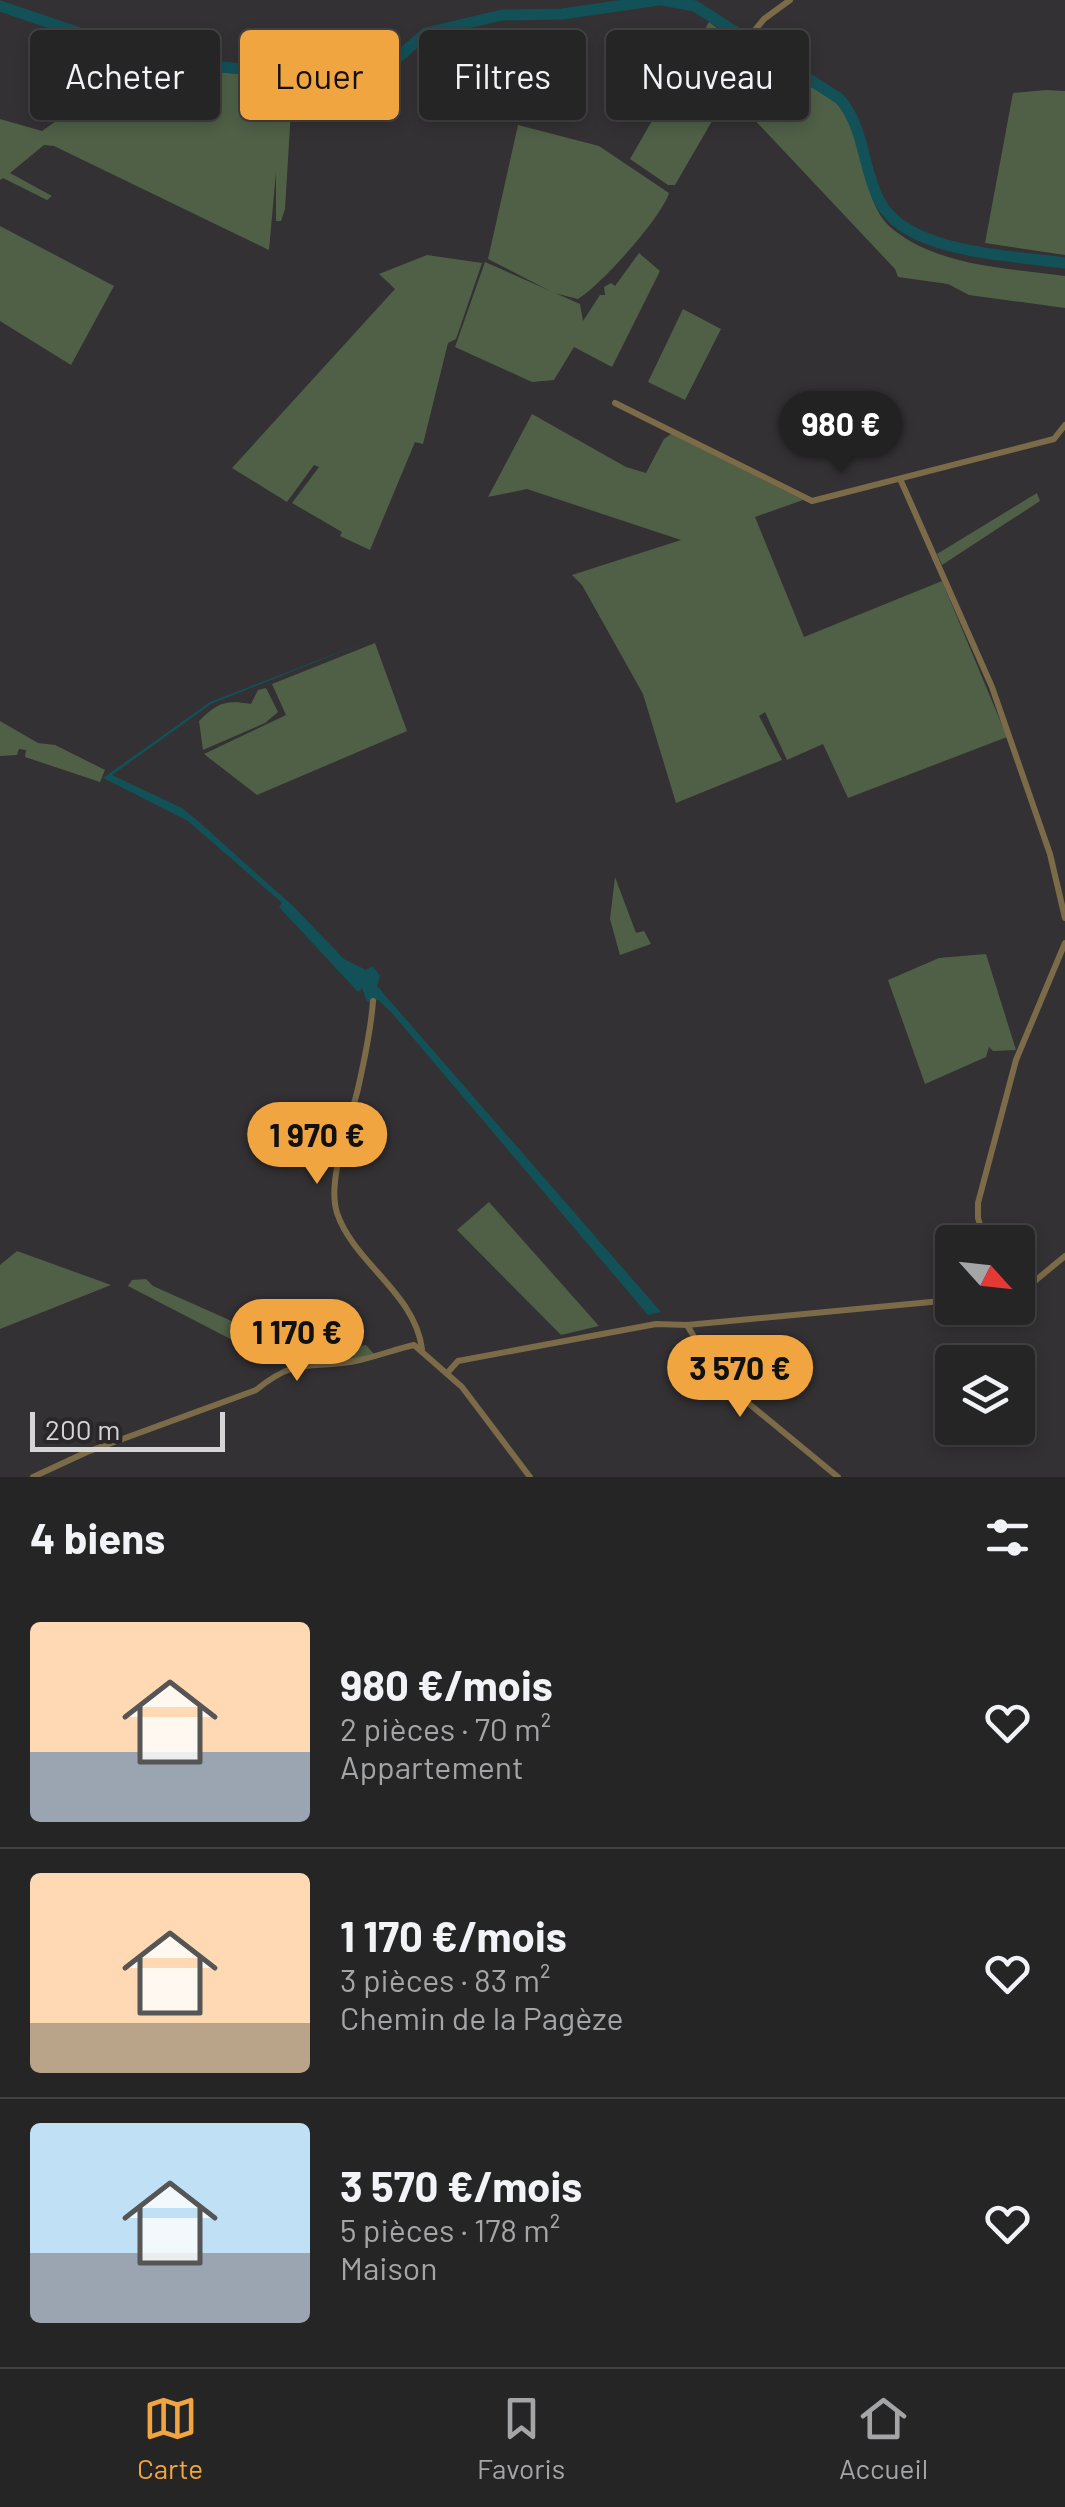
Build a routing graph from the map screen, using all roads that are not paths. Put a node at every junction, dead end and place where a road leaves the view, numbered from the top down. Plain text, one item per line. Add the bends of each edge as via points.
1 (790, 0) edge
2 (754, 30) edge
3 (615, 403) dead end
4 (1065, 425) edge
5 (901, 481) junction
6 (1065, 918) edge
7 (1065, 943) edge
8 (373, 1000) dead end
9 (980, 1225) edge
10 (1065, 1256) edge
11 (1035, 1283) edge
12 (935, 1302) edge
13 (688, 1325) junction
14 (422, 1349) junction
15 (448, 1371) junction
16 (32, 1477) edge
17 (530, 1477) edge
18 (838, 1477) edge

1 - 2 street
3 - 5 street via 812,501
4 - 5 street via 1054,439
5 - 6 street via 992,687
7 - 9 street via 1011,1076 978,1203
8 - 14 street via 334,1193 345,1229 402,1304
10 - 11 street
12 - 13 street
13 - 15 street via 656,1324 458,1360
13 - 18 street via 719,1379
14 - 15 street
14 - 16 street via 300,1364 256,1390
15 - 17 street

